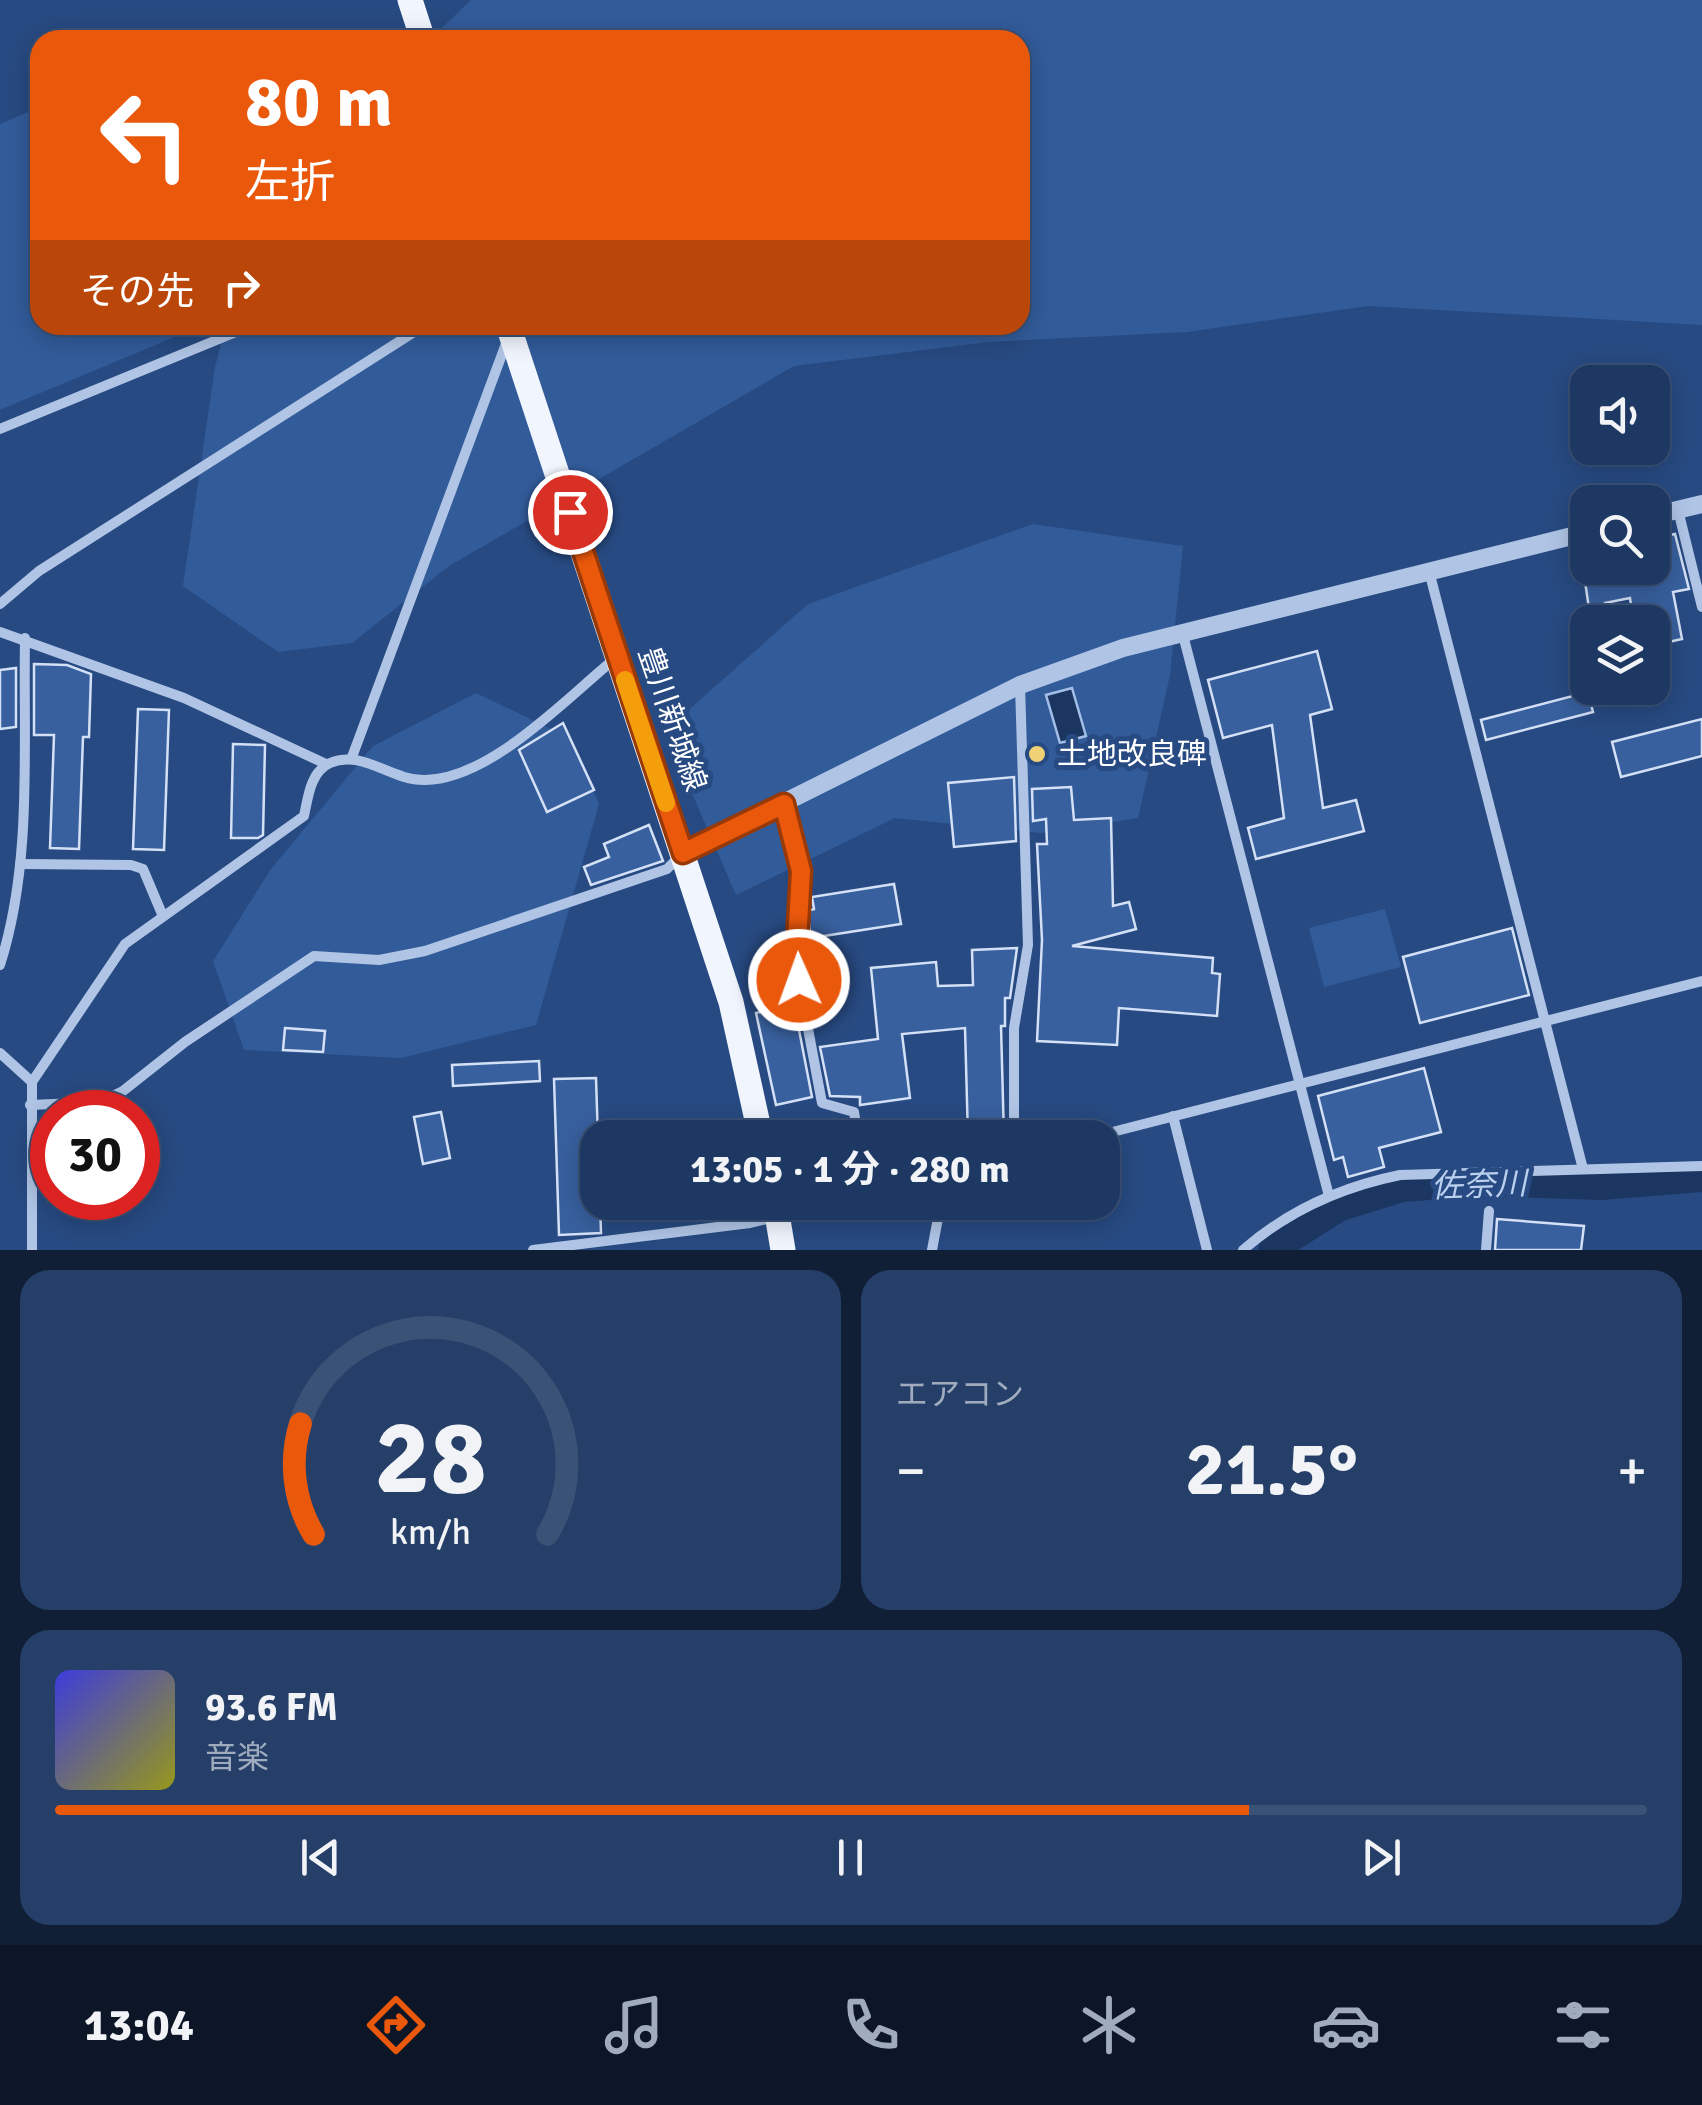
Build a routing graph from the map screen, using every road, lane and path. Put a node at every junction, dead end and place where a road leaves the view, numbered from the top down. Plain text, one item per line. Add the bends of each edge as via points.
1 (410, 0) edge
2 (420, 30) edge
3 (229, 335) edge
4 (409, 335) edge
5 (508, 335) edge
6 (512, 335) edge
7 (0, 429) edge
8 (1702, 504) edge
9 (1678, 510) junction
10 (1670, 512) edge
11 (1570, 536) edge
12 (1429, 571) junction
13 (0, 604) edge
14 (1702, 607) edge
15 (0, 632) edge
16 (1183, 634) junction
17 (25, 638) junction
18 (617, 656) junction
19 (1020, 685) junction
20 (352, 758) junction
21 (326, 764) junction
22 (784, 804) junction
23 (683, 853) junction
24 (20, 864) junction
25 (162, 914) junction
26 (0, 965) edge
27 (1702, 981) edge
28 (1545, 1021) junction
29 (0, 1053) edge
30 (32, 1082) junction
31 (1301, 1084) junction
32 (31, 1090) edge
33 (124, 1090) edge
34 (1173, 1116) junction
35 (757, 1120) edge
36 (855, 1120) edge
37 (1014, 1120) edge
38 (1120, 1130) edge
39 (1702, 1166) edge
40 (1583, 1170) junction
41 (1329, 1196) junction
42 (1489, 1211) dead end
43 (32, 1220) edge
44 (720, 1220) edge
45 (778, 1220) edge
46 (938, 1220) edge
47 (32, 1250) edge
48 (532, 1250) edge
49 (783, 1250) edge
50 (932, 1250) edge
51 (1207, 1250) edge
52 (1243, 1250) edge
53 (1486, 1250) edge

1 - 2 main road
3 - 7 street
4 - 13 street via 39,571
5 - 20 street
6 - 18 main road, 豊川新城線
8 - 9 street
9 - 10 street
9 - 14 street
11 - 12 street
12 - 16 street
12 - 28 street
15 - 17 street
16 - 19 street
16 - 31 street
17 - 21 street via 184,698
17 - 24 street
18 - 20 street via 491,760 430,780 408,779
18 - 23 main road, 豊川新城線
19 - 22 street
19 - 37 street via 1028,945 1014,1028
20 - 21 street
21 - 25 street via 313,779 304,816
22 - 23 street
22 - 36 street via 799,855 796,960 822,1103 854,1112
23 - 33 street via 668,868 424,951 379,960 314,956
23 - 35 main road, 豊川新城線 via 731,1002
24 - 25 street via 132,865 143,869
24 - 26 street via 14,923
25 - 30 street via 126,944
27 - 28 street
28 - 31 street
28 - 40 street
29 - 30 street
30 - 32 street
31 - 34 street
31 - 41 street
34 - 38 street
34 - 51 street
39 - 40 street
40 - 41 street via 1400,1174
41 - 52 street via 1268,1228
42 - 53 street
43 - 47 street
44 - 48 street
45 - 49 main road
46 - 50 street

